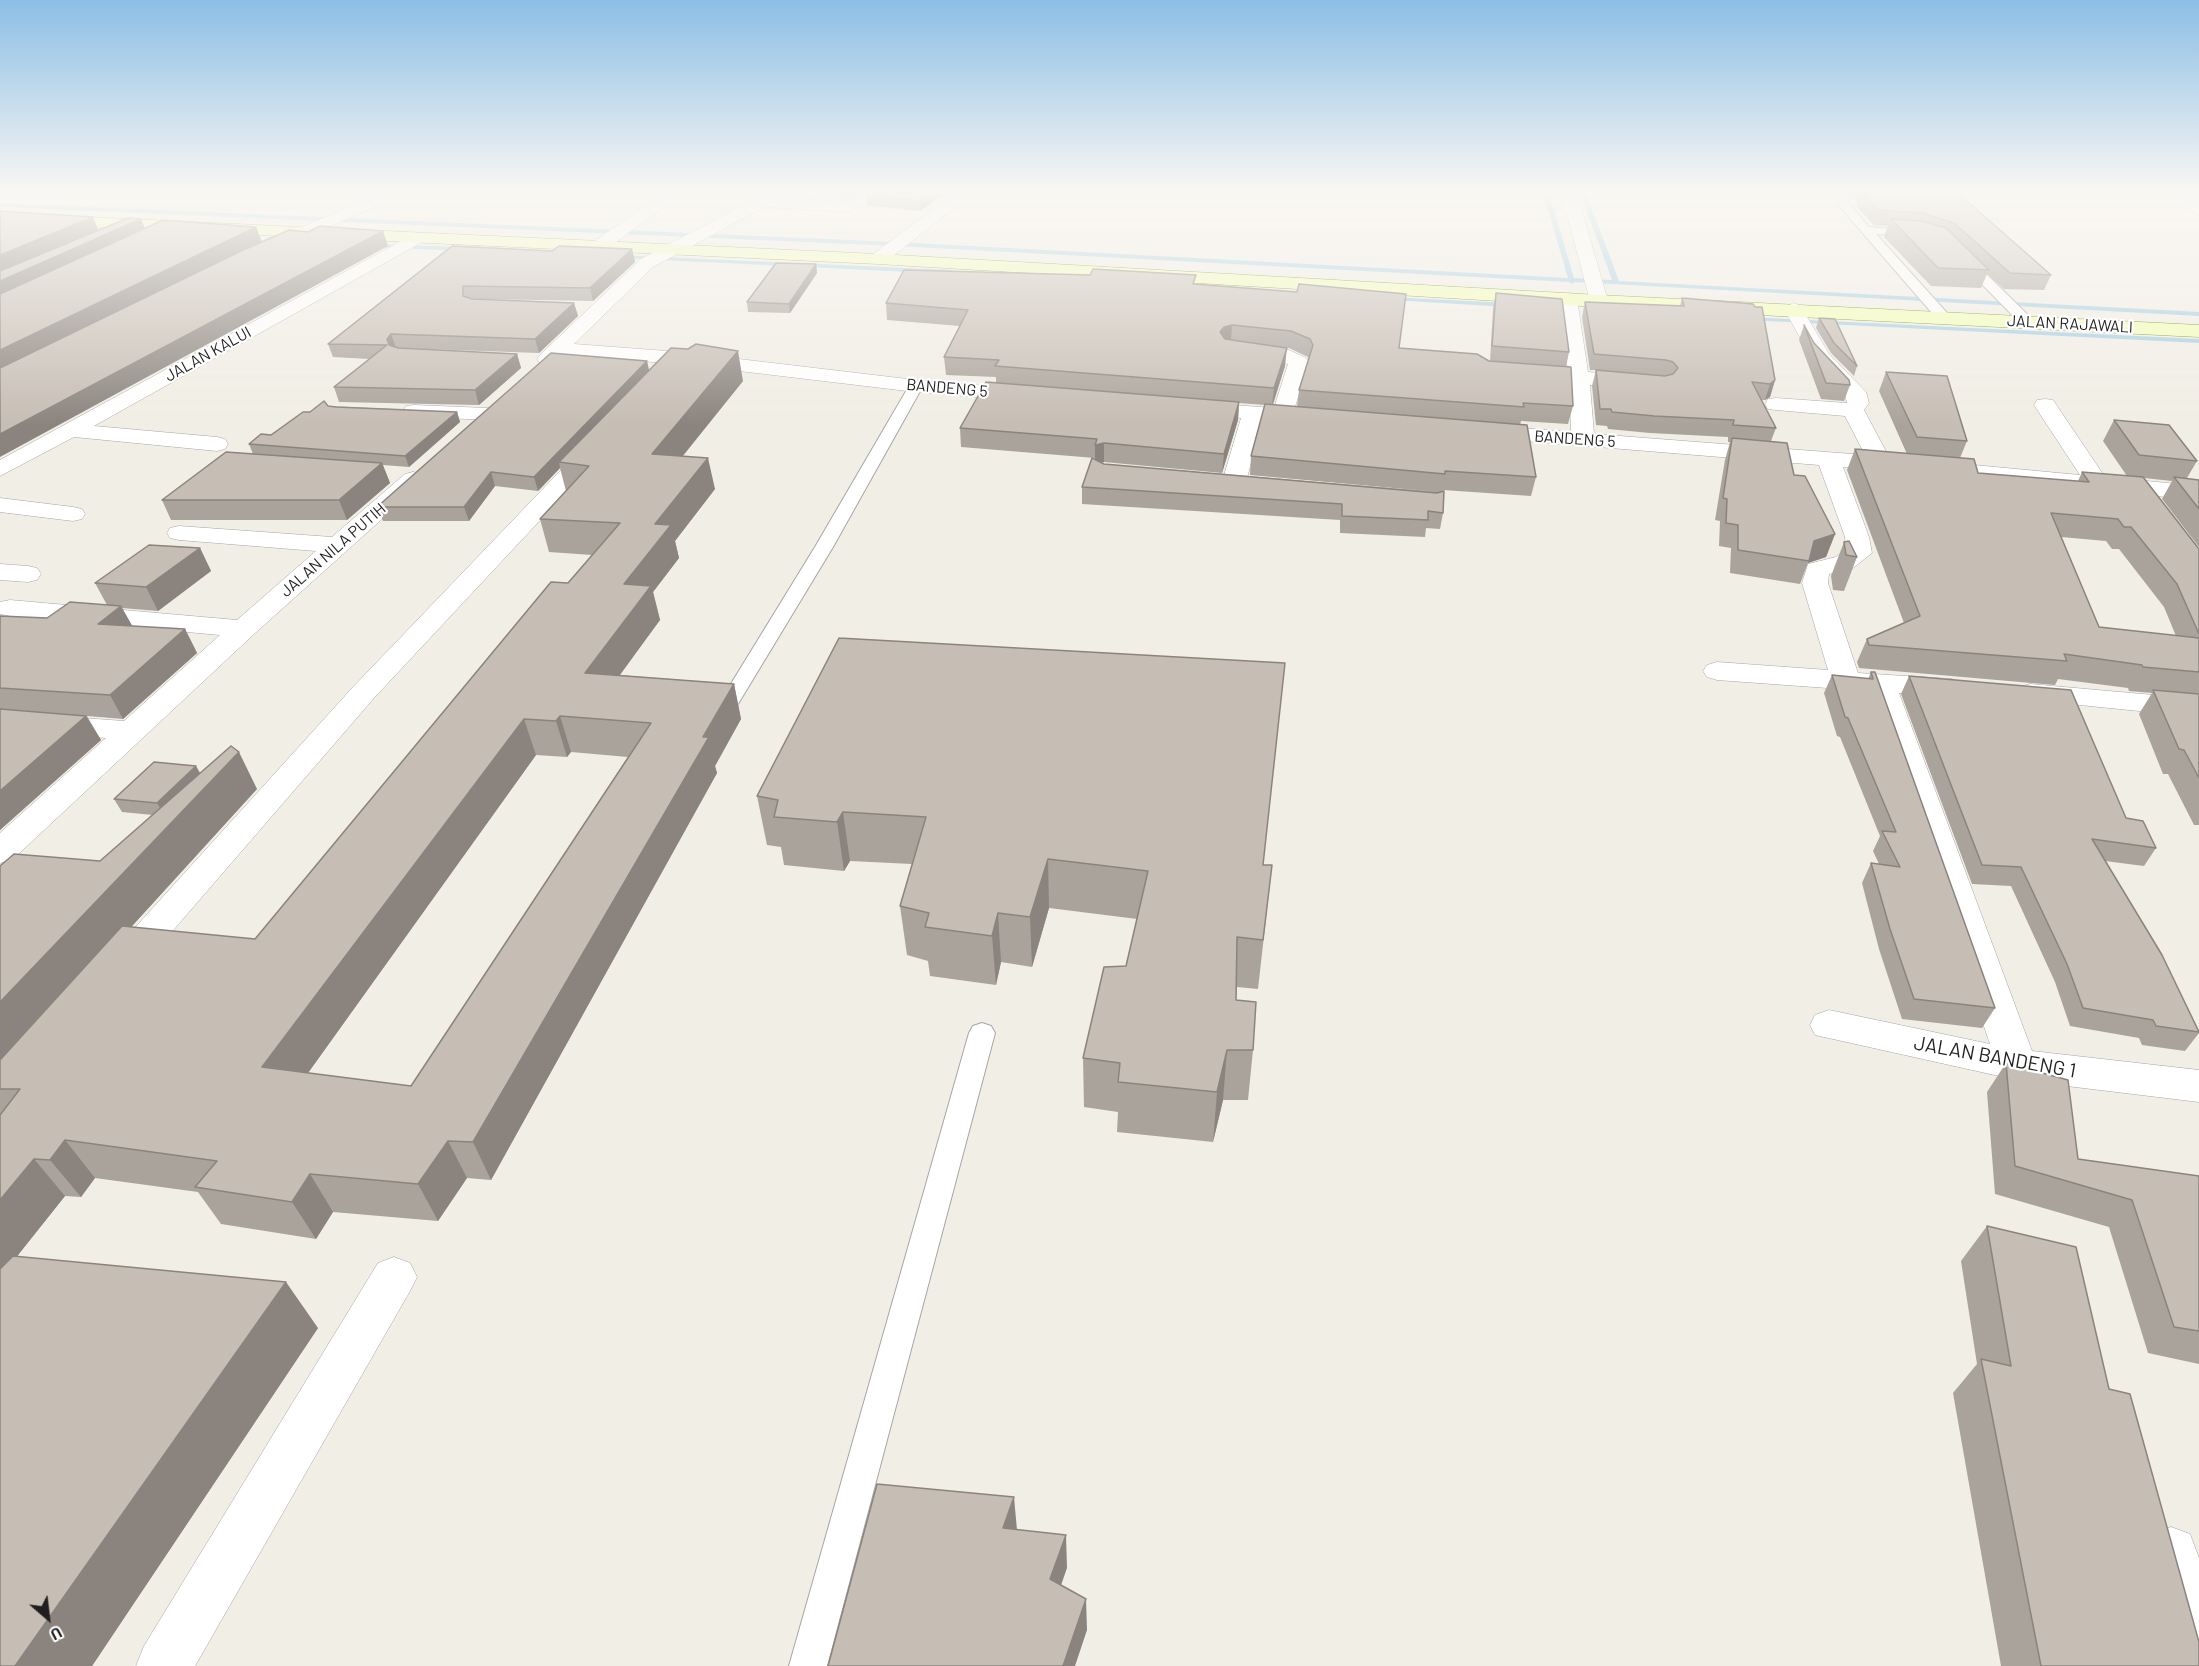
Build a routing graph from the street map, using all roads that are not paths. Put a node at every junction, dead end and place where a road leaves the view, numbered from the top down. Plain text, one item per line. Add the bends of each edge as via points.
1 (357, 271) edge
2 (637, 271) edge
3 (1081, 271) edge
4 (1591, 271) edge
5 (1902, 271) edge
6 (1976, 271) edge
7 (1568, 299) junction
8 (1599, 301) junction
9 (1793, 309) junction
10 (1943, 317) junction
11 (2027, 322) junction
12 (2199, 331) edge
13 (1232, 350) edge
14 (680, 358) junction
15 (1509, 372) edge
16 (1579, 378) junction
17 (656, 384) edge
18 (1661, 384) edge
19 (916, 386) junction
20 (1044, 396) edge
21 (1776, 404) dead end
22 (2045, 405) dead end
23 (1172, 406) edge
24 (1853, 410) junction
25 (397, 411) edge
26 (1253, 413) junction
27 (1282, 415) junction
28 (1328, 419) edge
29 (70, 430) junction
30 (1467, 430) edge
31 (608, 434) edge
32 (460, 437) edge
33 (1583, 440) junction
34 (217, 444) dead end
35 (1829, 460) junction
36 (1881, 463) junction
37 (0, 470) edge
38 (381, 473) edge
39 (1210, 480) edge
40 (1234, 482) junction
41 (1257, 484) edge
42 (2098, 484) junction
43 (2139, 488) junction
44 (2199, 493) edge
45 (0, 505) edge
46 (74, 513) dead end
47 (2159, 515) edge
48 (179, 533) dead end
49 (339, 545) junction
50 (0, 572) edge
51 (28, 574) dead end
52 (10, 608) dead end
53 (243, 629) junction
54 (1717, 671) dead end
55 (1845, 678) junction
56 (1881, 683) junction
57 (2074, 696) junction
58 (731, 700) edge
59 (2199, 708) edge
60 (0, 721) edge
61 (2087, 729) edge
62 (131, 731) junction
63 (0, 852) edge
64 (101, 989) edge
65 (1829, 1025) dead end
66 (982, 1033) dead end
67 (2017, 1065) junction
68 (2199, 1086) edge
69 (394, 1277) dead end
70 (2154, 1507) edge
71 (2199, 1630) edge
72 (164, 1666) edge
73 (808, 1666) edge

1 - 29 street, JALAN KALUI
2 - 14 street, BANDENG 5 via 589,308 538,362
3 - 7 main road, JALAN RAJAWALI
4 - 8 street
5 - 10 lane
6 - 11 lane
7 - 8 main road, JALAN RAJAWALI
7 - 16 street
8 - 9 main road, JALAN RAJAWALI
9 - 10 main road, JALAN RAJAWALI
9 - 24 street via 1821,357 1855,392 1857,403
10 - 11 main road, JALAN RAJAWALI
11 - 12 main road, JALAN RAJAWALI
13 - 27 street via 1289,356 1299,362
14 - 17 street
14 - 19 street, BANDENG 5
15 - 16 street
16 - 18 street
16 - 33 street
19 - 20 street, BANDENG 5
19 - 58 lane
21 - 24 street
22 - 42 street
23 - 26 street
24 - 36 street
25 - 32 street via 495,406
26 - 27 street
26 - 40 street
27 - 28 street
29 - 34 street
29 - 37 street, JALAN KALUI
30 - 33 street, BANDENG 5
31 - 64 street via 372,684
33 - 35 street, BANDENG 5
35 - 36 street, BANDENG 5
35 - 55 street via 1857,537 1859,553 1844,563 1817,569 1815,583
36 - 42 street, BANDENG 5
38 - 49 street, JALAN NILA PUTIH via 426,468
39 - 40 street
40 - 41 street
42 - 43 street, BANDENG 5
43 - 44 street, BANDENG 5
43 - 47 street
45 - 46 street
48 - 49 street
49 - 53 street, JALAN NILA PUTIH
50 - 51 street
52 - 53 street
53 - 62 street, JALAN NILA PUTIH
54 - 55 street
55 - 56 street
56 - 57 street
56 - 67 street
57 - 59 street
57 - 61 street
60 - 62 street
62 - 63 street, JALAN NILA PUTIH
65 - 67 street, JALAN BANDENG 1
66 - 73 lane
67 - 68 street, JALAN BANDENG 1
69 - 72 street
70 - 71 street

